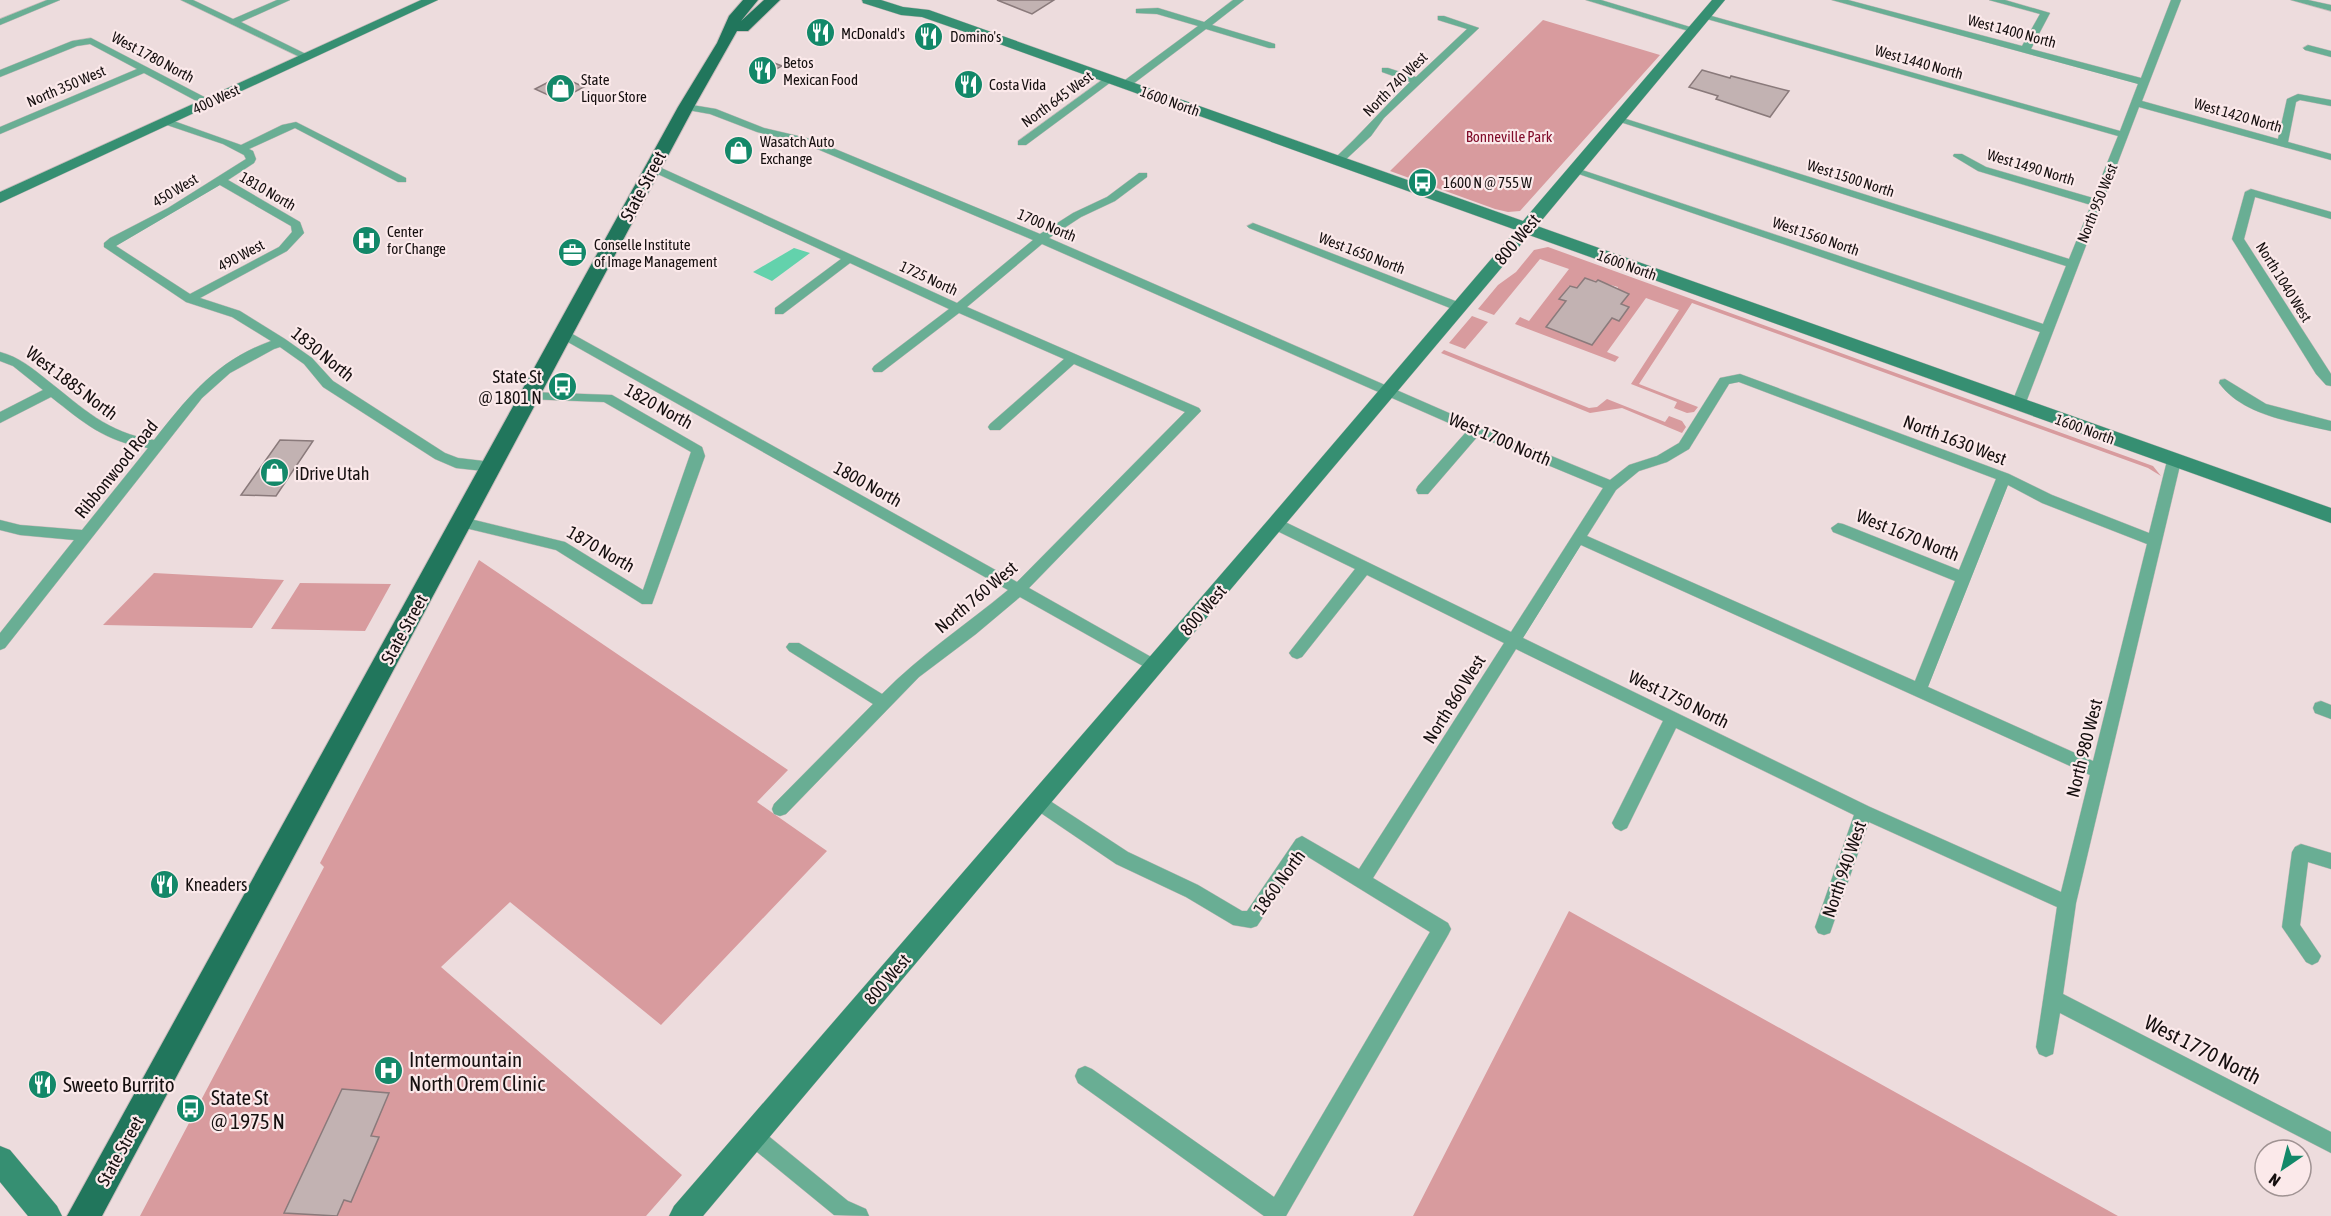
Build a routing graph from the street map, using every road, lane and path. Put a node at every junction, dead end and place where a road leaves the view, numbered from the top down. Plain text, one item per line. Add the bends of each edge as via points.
1 (35, 0) edge
2 (55, 0) edge
3 (186, 0) edge
4 (285, 0) edge
5 (432, 0) edge
6 (751, 0) edge
7 (773, 0) edge
8 (868, 0) edge
9 (896, 0) edge
10 (1239, 0) edge
11 (1591, 0) edge
12 (1719, 0) edge
13 (1994, 0) edge
14 (2176, 0) edge
15 (2296, 0) edge
16 (1842, 1) edge
17 (44, 5) junction
18 (2331, 8) edge
19 (1139, 11) dead end
20 (924, 13) junction
21 (1705, 17) junction
22 (1441, 18) dead end
23 (0, 22) edge
24 (233, 22) junction
25 (1205, 25) junction
26 (1695, 30) junction
27 (725, 43) junction
28 (1272, 46) dead end
29 (2308, 48) dead end
30 (2025, 50) junction
31 (2331, 54) edge
32 (307, 57) junction
33 (143, 70) junction
34 (1385, 70) dead end
35 (0, 74) edge
36 (1110, 79) junction
37 (1417, 81) junction
38 (2144, 82) junction
39 (1125, 85) junction
40 (208, 103) junction
41 (2138, 103) junction
42 (2331, 103) edge
43 (686, 107) junction
44 (1619, 120) junction
45 (168, 122) junction
46 (0, 131) edge
47 (2124, 135) junction
48 (1022, 143) dead end
49 (2282, 143) junction
50 (241, 149) junction
51 (1958, 156) dead end
52 (2331, 157) edge
53 (1338, 161) junction
54 (653, 168) junction
55 (1575, 171) junction
56 (1143, 175) dead end
57 (402, 180) dead end
58 (221, 181) junction
59 (0, 198) edge
60 (2097, 203) junction
61 (2331, 216) edge
62 (1253, 226) dead end
63 (298, 229) joint
64 (1525, 229) junction
65 (1041, 238) junction
66 (114, 240) joint
67 (849, 258) junction
68 (2073, 264) junction
69 (189, 299) junction
70 (1459, 307) junction
71 (958, 308) junction
72 (779, 310) dead end
73 (2047, 330) junction
74 (563, 334) junction
75 (281, 342) junction
76 (0, 356) edge
77 (1072, 359) junction
78 (878, 369) dead end
79 (2331, 382) edge
80 (2226, 383) dead end
81 (51, 391) junction
82 (1389, 391) junction
83 (530, 396) junction
84 (2018, 405) junction
85 (1194, 411) joint
86 (0, 418) edge
87 (2331, 426) edge
88 (995, 427) dead end
89 (1476, 430) junction
90 (159, 445) junction
91 (2174, 460) junction
92 (492, 467) junction
93 (2004, 477) junction
94 (1611, 486) junction
95 (1423, 490) dead end
96 (2331, 516) edge
97 (462, 522) junction
98 (1276, 524) junction
99 (0, 525) edge
100 (1839, 528) dead end
101 (86, 536) junction
102 (1579, 538) junction
103 (2155, 541) junction
104 (1364, 567) junction
105 (1964, 579) junction
106 (1019, 589) junction
107 (647, 600) joint
108 (1515, 640) junction
109 (0, 644) edge
110 (794, 647) dead end
111 (1297, 653) dead end
112 (1155, 666) junction
113 (1919, 690) junction
114 (884, 703) junction
115 (1673, 718) junction
116 (2099, 771) junction
117 (1038, 802) junction
118 (780, 809) dead end
119 (1864, 812) junction
120 (1621, 823) dead end
121 (2331, 861) edge
122 (1362, 880) junction
123 (2067, 903) junction
124 (1824, 927) dead end
125 (2312, 956) dead end
126 (2053, 999) junction
127 (2046, 1047) dead end
128 (1084, 1076) dead end
129 (753, 1136) junction
130 (2331, 1143) edge
131 (0, 1161) edge
132 (1275, 1213) edge
133 (47, 1216) edge
134 (84, 1216) edge
135 (684, 1216) edge
136 (859, 1216) edge

1 - 17 street
2 - 17 street
3 - 24 street
4 - 24 street
5 - 32 street, 400 West
6 - 27 main road, State Street via 736,16
7 - 27 main road, State Street
8 - 20 street, 1600 North
9 - 20 street, 1600 North
10 - 25 street
11 - 26 street
12 - 21 street, 800 West
13 - 30 street via 2045,13
14 - 38 street, North 950 West
15 - 18 street
16 - 30 street, West 1400 North
17 - 23 street
19 - 25 street via 1158,11
20 - 36 street, 1600 North
21 - 26 street, 800 West
21 - 47 street, West 1440 North
22 - 37 street, North 740 West via 1474,28
24 - 32 street
25 - 28 street
25 - 39 street
26 - 44 street, 800 West
27 - 43 main road, State Street
29 - 31 street
30 - 38 street, West 1400 North
32 - 40 street, 400 West
33 - 35 street, West 1780 North via 95,43 83,42
33 - 40 street, West 1780 North
33 - 46 street, North 350 West
34 - 37 street
36 - 39 street, 1600 North
36 - 48 street, North 645 West
37 - 53 street, North 740 West
38 - 41 street, North 950 West
39 - 53 street, 1600 North
40 - 45 street, 400 West
41 - 47 street, North 950 West
41 - 49 street, West 1420 North
42 - 49 street via 2298,97 2291,101
43 - 54 main road, State Street
43 - 65 street, 1700 North via 712,111 761,130 807,141
44 - 55 street, 800 West
44 - 68 street, West 1500 North
45 - 50 street
45 - 59 street, 400 West
47 - 60 street, North 950 West
49 - 52 street, West 1420 North
50 - 57 street via 286,127 300,126
50 - 58 street, 450 West via 249,153 249,163
51 - 60 street, West 1490 North via 1982,169
53 - 64 street, 1600 North
54 - 67 street, 1725 North
54 - 74 main road, State Street
55 - 64 street, 800 West
55 - 73 street, West 1560 North
56 - 65 street via 1111,199 1077,214
58 - 63 street, 1810 North via 284,216
58 - 66 street, 450 West
60 - 68 street, North 950 West
61 - 79 street, North 1040 West via 2251,192 2238,238
62 - 70 street, West 1650 North
63 - 69 street, 490 West via 296,237 283,249
64 - 70 street, 800 West
64 - 84 street, 1600 North
65 - 71 street
65 - 82 street, 1700 North
66 - 69 street, 1830 North via 110,244 114,250
67 - 71 street, 1725 North
67 - 72 street
68 - 73 street, North 950 West
69 - 75 street, 1830 North via 236,314
70 - 82 street, 800 West
71 - 77 street, 1725 North
71 - 78 street
73 - 84 street, North 950 West
74 - 83 main road, State Street
74 - 106 street, 1800 North
75 - 90 street, Ribbonwood Road via 265,347 210,381
75 - 92 street, 1830 North via 308,361 328,384 440,456 456,463
76 - 81 street, West 1885 North via 17,363
77 - 85 street, 1725 North
77 - 88 street
80 - 87 street via 2267,412
81 - 86 street
81 - 90 street, West 1885 North via 112,436
82 - 89 street, West 1700 North
82 - 98 street, 800 West
83 - 92 main road, State Street
83 - 107 street, 1820 North via 608,398 697,450
84 - 91 street, 1600 North
85 - 106 street, North 760 West
89 - 94 street, West 1700 North
89 - 95 street
90 - 101 street, Ribbonwood Road
91 - 96 street, 1600 North
91 - 103 street, North 980 West
92 - 97 main road, State Street
93 - 94 street, North 1630 West via 1740,378 1725,381 1684,446 1662,459 1634,468
93 - 103 street, North 1630 West via 2047,499
93 - 105 street
94 - 102 street, North 860 West
97 - 107 street, 1870 North via 560,546
97 - 134 main road, State Street
98 - 104 street, West 1750 North
98 - 112 street, 800 West
99 - 101 street
100 - 105 street, West 1670 North
101 - 109 street, Ribbonwood Road
102 - 108 street, North 860 West
102 - 113 street
103 - 116 street, North 980 West
104 - 108 street, West 1750 North
104 - 111 street
105 - 113 street
106 - 112 street, 1800 North
106 - 114 street, North 760 West via 913,673
108 - 115 street, West 1750 North
108 - 122 street, North 860 West
110 - 114 street
112 - 117 street, 800 West
113 - 116 street
114 - 118 street, North 760 West
115 - 119 street, West 1750 North
115 - 120 street
116 - 123 street, North 980 West
117 - 122 street, 1860 North via 1122,858 1192,891 1239,919 1251,920 1302,844
117 - 129 street, 800 West
119 - 123 street, West 1750 North
119 - 124 street, North 940 West
121 - 125 street via 2301,852 2291,927
122 - 132 street, 1860 North via 1442,929
123 - 126 street, North 980 West
126 - 127 street, North 980 West
126 - 130 street, West 1770 North
128 - 132 street
129 - 135 street, 800 West
129 - 136 street via 841,1208
131 - 133 street

